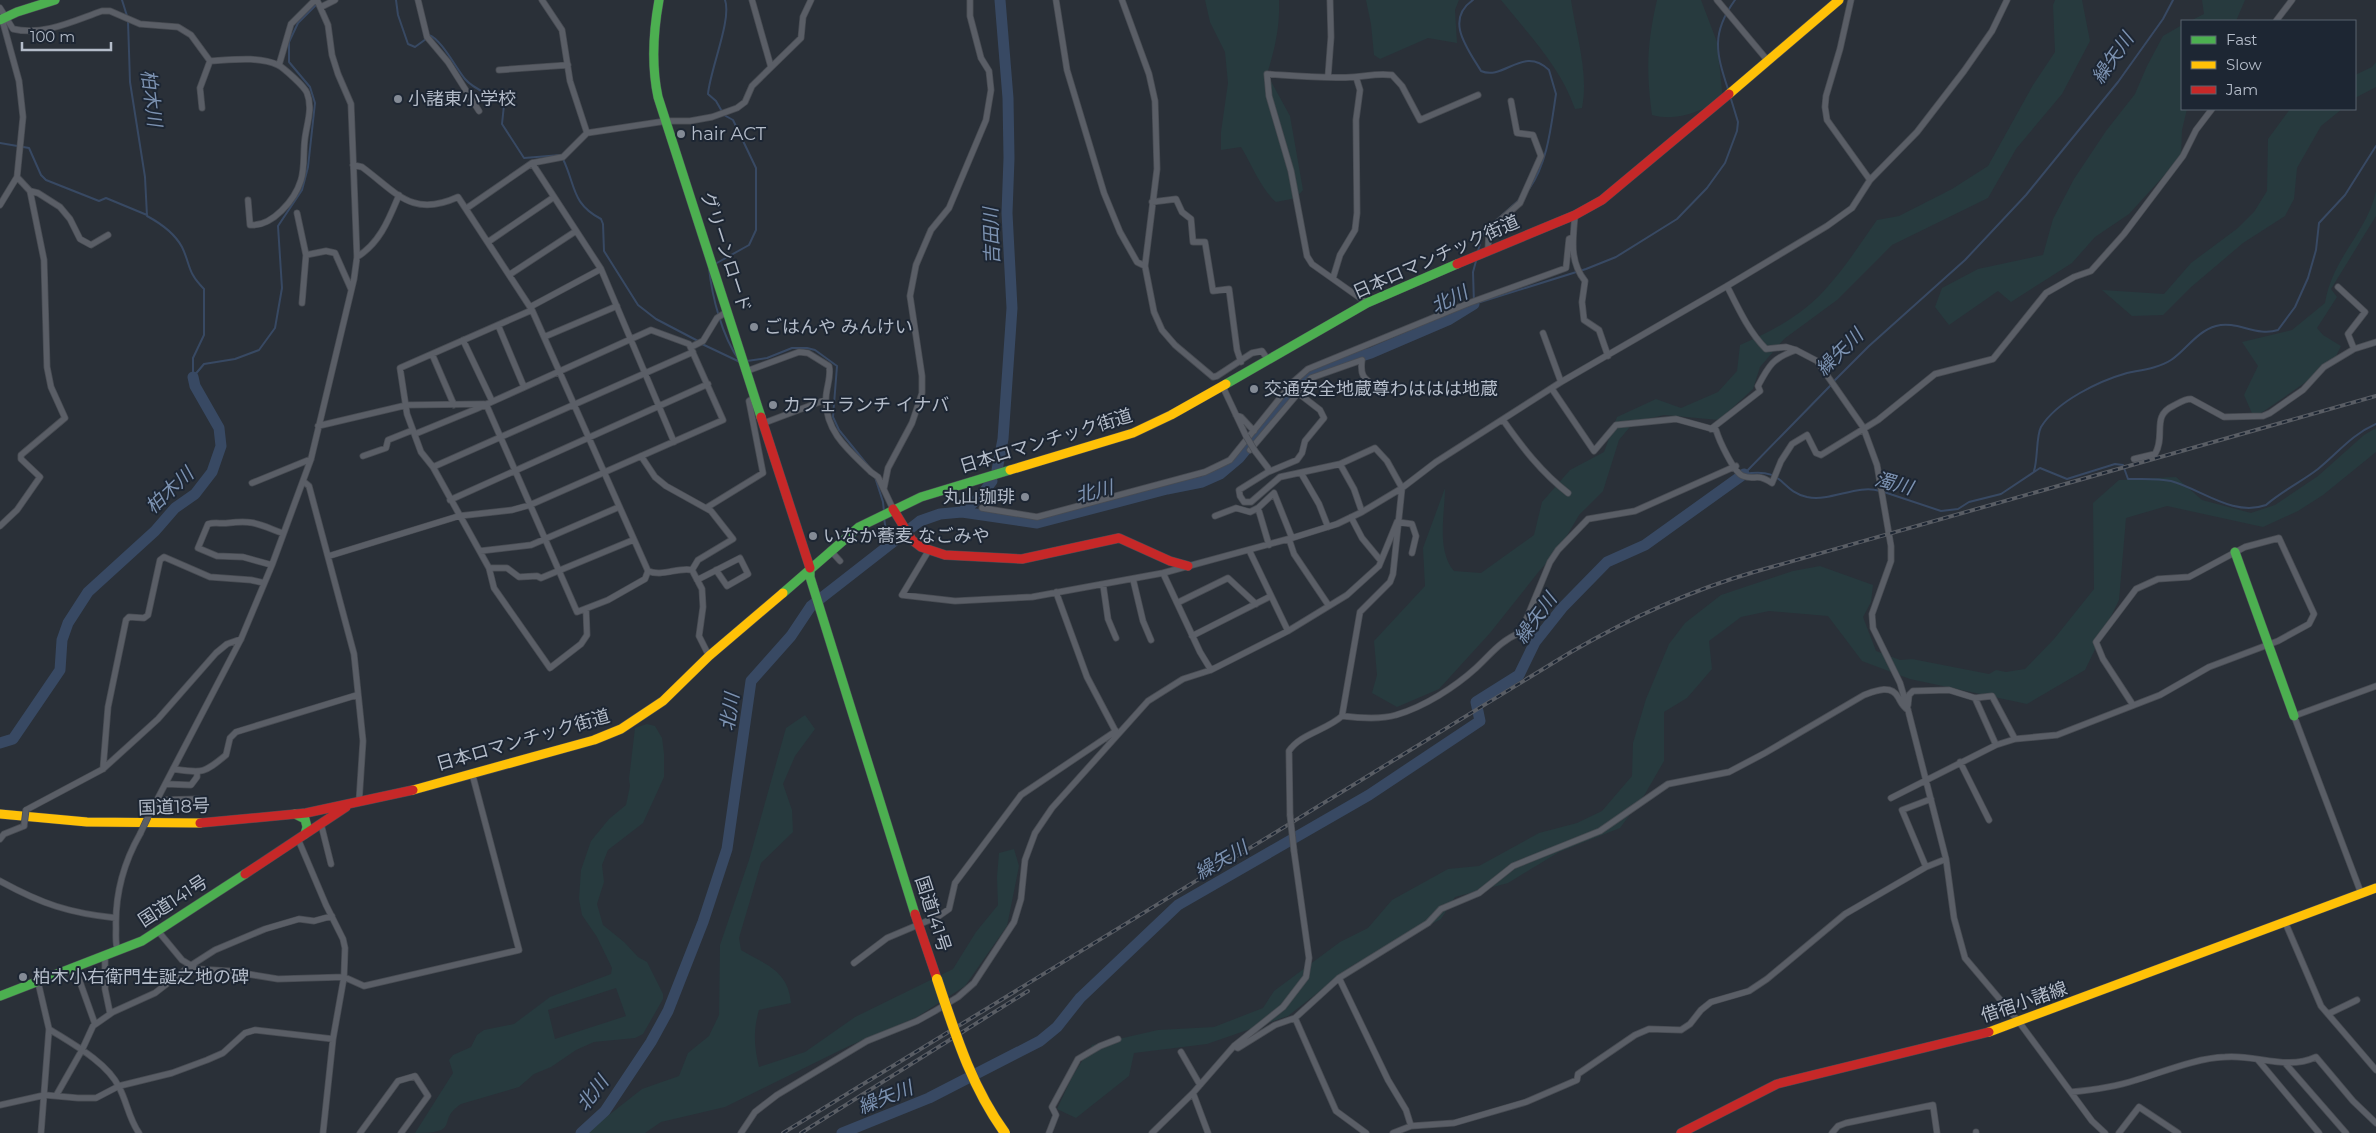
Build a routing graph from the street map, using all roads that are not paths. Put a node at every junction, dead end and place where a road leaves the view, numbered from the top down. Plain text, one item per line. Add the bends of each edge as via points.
1 (55, 0) edge
2 (316, 0) edge
3 (334, 0) edge
4 (418, 0) edge
5 (542, 0) edge
6 (659, 0) edge
7 (752, 0) edge
8 (810, 0) edge
9 (970, 0) edge
10 (1056, 0) edge
11 (1122, 0) edge
12 (1330, 0) edge
13 (1717, 0) edge
14 (1839, 0) edge
15 (1851, 0) edge
16 (2007, 0) edge
17 (2292, 0) edge
18 (321, 7) junction
19 (2, 16) edge
20 (2277, 20) edge
21 (210, 60) junction
22 (1768, 61) junction
23 (279, 65) junction
24 (568, 65) junction
25 (772, 67) junction
26 (499, 70) dead end
27 (1328, 77) junction
28 (1356, 77) junction
29 (1478, 95) dead end
30 (1511, 101) dead end
31 (202, 108) dead end
32 (2211, 110) edge
33 (479, 111) dead end
34 (666, 121) junction
35 (587, 133) junction
36 (532, 163) junction
37 (353, 165) junction
38 (16, 177) junction
39 (1870, 180) junction
40 (30, 191) junction
41 (399, 195) junction
42 (554, 197) junction
43 (248, 200) dead end
44 (1152, 202) junction
45 (0, 205) edge
46 (467, 208) junction
47 (297, 213) dead end
48 (1575, 215) junction
49 (576, 231) junction
50 (108, 235) dead end
51 (1573, 237) junction
52 (488, 242) junction
53 (1488, 250) junction
54 (306, 255) junction
55 (357, 257) junction
56 (1145, 266) junction
57 (601, 269) junction
58 (509, 276) junction
59 (1333, 278) junction
60 (1727, 286) junction
61 (2338, 287) dead end
62 (351, 289) junction
63 (302, 303) dead end
64 (1367, 303) junction
65 (616, 306) junction
66 (531, 309) junction
67 (728, 310) junction
68 (498, 325) junction
69 (1543, 333) dead end
70 (544, 338) junction
71 (630, 338) junction
72 (463, 340) junction
73 (2376, 342) edge
74 (2354, 349) junction
75 (692, 350) junction
76 (1796, 350) junction
77 (432, 354) junction
78 (1608, 356) junction
79 (1268, 360) junction
80 (1241, 362) junction
81 (559, 371) junction
82 (747, 372) junction
83 (645, 373) junction
84 (1561, 382) junction
85 (708, 384) junction
86 (1222, 386) junction
87 (1290, 386) junction
88 (1375, 386) dead end
89 (524, 387) junction
90 (1552, 389) junction
91 (1299, 393) junction
92 (755, 397) junction
93 (825, 400) junction
94 (489, 403) junction
95 (406, 405) junction
96 (454, 405) junction
97 (574, 405) junction
98 (659, 406) junction
99 (1236, 415) junction
100 (1503, 420) junction
101 (764, 423) junction
102 (318, 426) junction
103 (1864, 427) junction
104 (1711, 429) junction
105 (414, 432) junction
106 (1254, 432) junction
107 (500, 437) junction
108 (588, 438) junction
109 (674, 442) junction
110 (1252, 451) junction
111 (363, 456) dead end
112 (641, 456) junction
113 (311, 459) junction
114 (2134, 459) dead end
115 (1340, 464) junction
116 (1736, 466) junction
117 (433, 467) junction
118 (515, 471) junction
119 (603, 472) junction
120 (1268, 472) junction
121 (1301, 473) junction
122 (303, 481) junction
123 (252, 483) dead end
124 (884, 488) junction
125 (1402, 488) junction
126 (1568, 493) dead end
127 (450, 500) junction
128 (530, 505) junction
129 (618, 507) junction
130 (706, 508) junction
131 (982, 508) dead end
132 (1258, 508) junction
133 (893, 509) junction
134 (1362, 512) junction
135 (459, 516) junction
136 (1215, 516) dead end
137 (1351, 517) junction
138 (1397, 522) junction
139 (0, 526) edge
140 (1328, 527) junction
141 (282, 533) junction
142 (546, 539) junction
143 (1290, 539) junction
144 (633, 540) junction
145 (1269, 545) junction
146 (830, 550) junction
147 (930, 550) junction
148 (1249, 550) junction
149 (480, 551) junction
150 (2234, 552) junction
151 (1412, 553) dead end
152 (329, 556) junction
153 (840, 561) dead end
154 (1381, 561) junction
155 (272, 564) junction
156 (1188, 566) junction
157 (489, 568) junction
158 (810, 568) junction
159 (692, 570) junction
160 (716, 570) junction
161 (648, 571) junction
162 (560, 572) junction
163 (1163, 574) junction
164 (1133, 579) junction
165 (697, 580) junction
166 (264, 584) junction
167 (1103, 584) junction
168 (1056, 592) junction
169 (1271, 596) junction
170 (1177, 603) junction
171 (1256, 604) junction
172 (1329, 606) junction
173 (586, 609) junction
174 (1288, 631) junction
175 (1192, 636) junction
176 (1116, 638) dead end
177 (241, 639) junction
178 (1151, 640) dead end
179 (2268, 644) junction
180 (709, 656) junction
181 (1211, 670) junction
182 (2376, 686) edge
183 (358, 695) junction
184 (1974, 698) junction
185 (2133, 705) junction
186 (1908, 710) junction
187 (1342, 716) junction
188 (2294, 716) junction
189 (1117, 733) junction
190 (2015, 739) junction
191 (1996, 745) junction
192 (1960, 762) junction
193 (103, 769) junction
194 (173, 769) junction
195 (197, 773) junction
196 (472, 773) junction
197 (1927, 782) junction
198 (166, 784) junction
199 (1891, 798) dead end
200 (199, 799) dead end
201 (1931, 799) junction
202 (159, 800) junction
203 (354, 803) junction
204 (0, 814) edge
205 (295, 814) junction
206 (1989, 820) dead end
207 (321, 824) junction
208 (302, 837) junction
209 (0, 839) edge
210 (1946, 859) junction
211 (331, 864) dead end
212 (1926, 867) junction
213 (0, 881) edge
214 (2376, 888) edge
215 (2361, 893) junction
216 (332, 916) junction
217 (116, 918) junction
218 (2285, 922) junction
219 (918, 924) junction
220 (158, 931) junction
221 (118, 951) junction
222 (106, 957) junction
223 (854, 963) dead end
224 (190, 966) junction
225 (75, 968) junction
226 (344, 977) junction
227 (1339, 978) junction
228 (38, 982) junction
229 (0, 996) edge
230 (2358, 1000) dead end
231 (110, 1013) junction
232 (2328, 1014) junction
233 (1295, 1018) junction
234 (2019, 1022) junction
235 (95, 1024) junction
236 (48, 1029) junction
237 (333, 1039) junction
238 (1118, 1039) dead end
239 (1234, 1046) junction
240 (82, 1050) junction
241 (1181, 1052) dead end
242 (2258, 1060) junction
243 (2285, 1063) junction
244 (2376, 1070) edge
245 (1200, 1085) junction
246 (118, 1086) junction
247 (2071, 1092) junction
248 (1193, 1093) junction
249 (57, 1094) junction
250 (45, 1095) junction
251 (0, 1105) edge
252 (2376, 1123) edge
253 (1411, 1126) junction
254 (42, 1131) edge
255 (139, 1133) edge
256 (322, 1133) edge
257 (360, 1133) edge
258 (401, 1133) edge
259 (741, 1133) edge
260 (1005, 1133) edge
261 (1049, 1133) edge
262 (1152, 1133) edge
263 (1208, 1133) edge
264 (1366, 1133) edge
265 (1393, 1133) edge
266 (1681, 1133) edge
267 (1832, 1133) edge
268 (1937, 1133) edge
269 (2105, 1133) edge
270 (2119, 1133) edge
271 (2178, 1133) edge
272 (2319, 1133) edge
273 (2346, 1133) edge

1 - 19 main road
2 - 18 street
2 - 23 street via 291,24
3 - 18 street
4 - 33 street via 426,37 448,62
5 - 24 street via 562,30
6 - 34 main road, グリーンロード via 652,62
7 - 25 street
8 - 25 street via 803,17 801,38
9 - 124 street via 970,16 980,58 989,71 991,90 986,120 949,208 931,230 916,265 910,296 922,393 912,423 888,468
10 - 56 street via 1067,70 1104,193 1120,232 1137,262
11 - 44 street via 1150,74 1155,101 1157,169
12 - 27 street via 1332,37
13 - 22 street
14 - 22 main road, 日本ロマンチック街道
15 - 39 street via 1825,107 1827,120
16 - 39 street via 1992,31 1917,132
17 - 20 street
18 - 37 street via 328,25 332,55 351,104
19 - 21 street via 13,28 33,32 110,11 140,24 178,27 191,35
19 - 38 street via 19,81 23,117
21 - 23 street
21 - 31 street via 200,88
22 - 48 main road, 日本ロマンチック街道 via 1636,174 1602,200
23 - 43 street via 304,85 310,107 301,179 296,192 275,217 256,226 248,221
24 - 26 street
24 - 35 street
25 - 34 street via 752,86 745,102 737,108 712,117
27 - 28 street
27 - 59 street via 1267,74 1269,96 1291,171 1307,256 1312,264
28 - 29 street via 1377,73 1392,75 1402,86 1420,120
28 - 59 street via 1360,90 1356,120 1358,213 1355,230 1340,255
30 - 53 street via 1517,133 1533,135 1541,156 1520,203 1490,230
32 - 103 street via 2164,183 2091,271 2046,292 1993,359 1935,374 1878,420
34 - 35 street
34 - 67 main road, グリーンロード
35 - 36 street via 563,157
36 - 42 street
36 - 46 street
37 - 41 street via 362,167
37 - 55 street
38 - 40 street
38 - 45 street
39 - 60 street via 1852,208
40 - 50 street via 60,207 86,244 91,245
40 - 139 street via 44,260 47,367 65,418 21,455 21,459 40,477 17,510
41 - 46 street via 412,204 422,206 441,204 458,197
41 - 55 street via 381,234
42 - 49 street
42 - 52 street
44 - 56 street
44 - 80 street via 1176,199 1182,212 1191,219 1193,242 1205,242 1213,291 1229,289
46 - 52 street
47 - 54 street
48 - 51 street
48 - 53 main road, 日本ロマンチック街道
49 - 57 street
49 - 58 street
51 - 78 street via 1574,262 1585,281 1584,320 1599,330
51 - 87 street via 1569,239 1566,268 1469,303 1308,369
52 - 58 street
53 - 64 main road, 日本ロマンチック街道
54 - 62 street via 335,253
54 - 63 street
55 - 62 street
56 - 80 street via 1154,312 1162,330 1176,345 1213,377
57 - 65 street
57 - 66 street
58 - 66 street
59 - 64 street
60 - 76 street via 1750,328 1766,349 1786,347
60 - 78 street
61 - 74 street via 2365,312 2348,334
62 - 102 street
64 - 79 main road, 日本ロマンチック街道
65 - 70 street
65 - 71 street
66 - 68 street
66 - 70 street
67 - 75 street via 717,318 704,342
67 - 82 main road, グリーンロード
68 - 72 street
68 - 89 street
69 - 84 street
70 - 81 street
71 - 75 street via 651,330 689,344
71 - 81 street
71 - 83 street
72 - 77 street
72 - 94 street
73 - 74 street
74 - 114 street via 2317,373 2298,393 2263,416 2224,418 2191,399 2163,410 2158,448 2154,454
75 - 83 street
75 - 85 street
76 - 103 street via 1817,362 1826,372
76 - 104 street via 1777,356 1758,386 1760,392
77 - 95 street via 400,368
77 - 96 street
78 - 84 street
79 - 80 street via 1262,351 1252,353
79 - 86 main road, 日本ロマンチック街道
81 - 89 street
81 - 97 street
82 - 92 main road, グリーンロード
82 - 93 street via 799,352 808,354 829,366
83 - 97 street
83 - 98 street
84 - 90 street
85 - 98 street
85 - 109 street via 723,420
86 - 99 street
86 - 133 main road, 日本ロマンチック街道 via 1133,433 942,490
87 - 91 street
87 - 106 street
88 - 91 street via 1363,378 1360,372 1362,360 1311,378
89 - 94 street
90 - 100 street
90 - 104 street via 1594,451 1616,424 1676,420
91 - 110 street
91 - 120 street via 1320,410 1324,418 1305,441 1297,460
92 - 101 main road, グリーンロード
92 - 130 street via 749,401 763,473
93 - 101 street
93 - 124 street via 833,432 878,477
94 - 96 street
94 - 105 street
94 - 107 street
95 - 96 street
95 - 102 street
95 - 105 street
97 - 107 street
97 - 108 street
98 - 108 street
98 - 109 street
99 - 106 street
99 - 110 street, bridge
100 - 125 street via 1436,462
100 - 126 street via 1550,480
101 - 158 main road, グリーンロード
102 - 113 street
103 - 116 street via 1821,456 1806,435 1792,444 1772,483 1760,476 1738,474
103 - 186 street via 1877,465 1891,546 1891,561 1872,614 1873,628 1900,684
104 - 116 street via 1716,430 1723,448
105 - 111 street via 388,440 386,448
105 - 117 street via 421,452
106 - 131 street via 1230,460 1205,472 1037,517
107 - 117 street
107 - 118 street
108 - 118 street
108 - 119 street
109 - 112 street
110 - 120 street
112 - 119 street
112 - 130 street via 655,477 666,486
113 - 122 street
113 - 123 street
115 - 121 street
115 - 125 street via 1376,448
115 - 134 street via 1354,488
116 - 187 street via 1635,511 1588,519 1550,562 1521,632 1504,640 1456,683 1420,705 1380,718
117 - 127 street
118 - 127 street
118 - 128 street
119 - 128 street
119 - 129 street
120 - 121 street via 1239,490 1244,502 1251,502 1280,477
121 - 140 street
122 - 141 street
122 - 152 street via 309,486
124 - 133 street
125 - 134 street
125 - 138 street
127 - 135 street
128 - 135 street
128 - 142 street
129 - 142 street
129 - 144 street
130 - 159 street via 720,519 733,539 698,560
132 - 136 street via 1250,512 1236,508
132 - 143 street via 1274,493
132 - 145 street
133 - 146 main road, 日本ロマンチック街道 via 859,527
133 - 147 main road via 912,540
134 - 137 street
135 - 149 street
135 - 152 street
137 - 140 street
137 - 154 street via 1362,538
138 - 151 street via 1412,524 1416,536
138 - 154 street
138 - 187 street via 1394,574 1360,612
140 - 143 street
141 - 155 street
141 - 155 street via 246,520 214,522 208,524 198,548 217,556 243,557
142 - 149 street via 531,545
142 - 162 street
143 - 145 street
143 - 172 street via 1294,554
144 - 161 street
144 - 162 street
145 - 148 street
146 - 153 street
146 - 158 main road, 日本ロマンチック街道
147 - 156 main road via 945,555 1022,559 1119,538 1174,564
147 - 168 street via 902,595 955,601 1032,597
148 - 156 street
148 - 169 street
149 - 157 street
150 - 179 main road
150 - 179 street via 2279,538 2314,614 2309,624 2278,642
150 - 185 street via 2189,577 2158,579 2136,589 2096,642 2102,659
152 - 183 street via 354,654
154 - 172 street via 1348,595
155 - 166 street
156 - 163 street
157 - 162 street via 507,568 519,576 541,578
157 - 173 street via 494,588 550,668 581,644 587,635
158 - 180 main road, 日本ロマンチック街道
158 - 219 main road, 国道141号
159 - 161 street
159 - 165 street
160 - 160 street via 740,558 748,574 727,586
160 - 165 street
161 - 173 street via 645,579
162 - 173 street via 577,612
163 - 164 street
163 - 170 street
164 - 167 street
164 - 178 street
165 - 180 street via 702,589 703,607 699,636
166 - 177 street
166 - 193 street via 210,576 164,557 160,560 148,615 126,620 108,707
167 - 168 street
167 - 176 street via 1108,619
168 - 189 street via 1087,677
169 - 171 street
169 - 174 street
170 - 171 street via 1228,578
170 - 175 street
171 - 175 street
172 - 174 street
174 - 181 street
175 - 181 street
177 - 193 street via 216,653 158,720
177 - 194 street
179 - 185 street via 2209,667 2160,695
179 - 188 main road
180 - 196 main road, 日本ロマンチック街道 via 662,700 621,729 594,740
181 - 189 street via 1183,679 1160,692
182 - 188 street
183 - 195 street via 236,732 230,738 226,755 206,771
183 - 203 street via 363,741
184 - 186 street via 1950,690 1913,691 1909,695
184 - 190 street via 1992,696
184 - 191 street
185 - 190 street via 2057,735
186 - 197 street
186 - 227 street via 1896,694 1881,689 1864,695 1729,772 1668,784 1600,831 1514,866 1478,893 1440,909 1428,923
187 - 239 street, bridge via 1289,751 1290,814 1309,958 1306,977 1284,1007
188 - 215 street
189 - 219 street via 1021,795 955,883 949,909
189 - 259 street via 1052,808 1035,833 1025,860 1021,899 1014,922 974,983 935,1011 867,1041 777,1095 755,1112
190 - 191 street
191 - 192 street
192 - 197 street
192 - 206 street
193 - 209 street, bridge via 26,810 24,826
194 - 195 street
194 - 198 street
195 - 198 street via 191,785
196 - 203 main road, 日本ロマンチック街道
196 - 226 street via 519,950 364,986
197 - 199 street
197 - 201 street
198 - 202 street
200 - 202 street
201 - 210 street
201 - 212 street via 1902,810
202 - 217 street, bridge via 125,865 118,888
203 - 205 main road, 国道18号
203 - 207 main road, 国道141号
204 - 205 main road, 国道18号 via 135,825
205 - 208 main road via 306,819 307,827
207 - 208 main road, 国道141号
207 - 211 street
208 - 216 street
208 - 220 main road, 国道141号
210 - 212 street
210 - 234 street via 1954,918 1965,958
212 - 253 street via 1845,914 1749,991 1711,1002 1681,1030 1649,1029 1635,1035 1578,1074 1577,1080 1526,1102 1454,1123
213 - 217 street via 30,898 72,913
214 - 215 main road, 借宿小諸線
215 - 218 main road, 借宿小諸線
216 - 224 street via 314,921 299,919 264,929 215,950
216 - 226 street via 345,948
217 - 221 street
218 - 232 street via 2313,988
218 - 234 main road, 借宿小諸線
219 - 223 street via 887,938
219 - 260 main road, 国道141号, bridge via 970,1075 987,1109
220 - 221 main road, 国道141号
220 - 224 street
221 - 222 main road, 国道141号
222 - 225 main road, 国道141号
222 - 231 street via 105,988
224 - 226 street via 278,979
224 - 231 street via 155,993
225 - 228 main road, 国道141号
225 - 235 street
226 - 237 street
227 - 233 street
227 - 253 street via 1406,1110
228 - 229 main road, 国道141号
228 - 236 street
230 - 232 street
231 - 235 street
232 - 244 street
233 - 239 street via 1238,1048
233 - 264 street via 1336,1111
234 - 247 street
234 - 266 main road, 借宿小諸線 via 1995,1031 1777,1084
235 - 240 street
236 - 240 street
236 - 250 street
237 - 246 street via 255,1030 245,1034 223,1053 207,1060
237 - 256 street
238 - 261 street via 1078,1059 1052,1107 1056,1115
239 - 245 street
240 - 246 street via 96,1060
240 - 249 street
241 - 245 street
242 - 243 street
242 - 247 street via 2225,1056 2115,1086
242 - 272 street
243 - 252 street via 2303,1063 2316,1057
243 - 273 street
245 - 248 street
246 - 249 street via 96,1098
246 - 255 street
247 - 269 street
248 - 262 street
248 - 263 street
249 - 250 street
250 - 251 street
250 - 254 street
253 - 265 street
257 - 258 street via 398,1081 415,1076 428,1096
267 - 268 street via 1846,1123 1933,1105
270 - 271 street via 2139,1106

